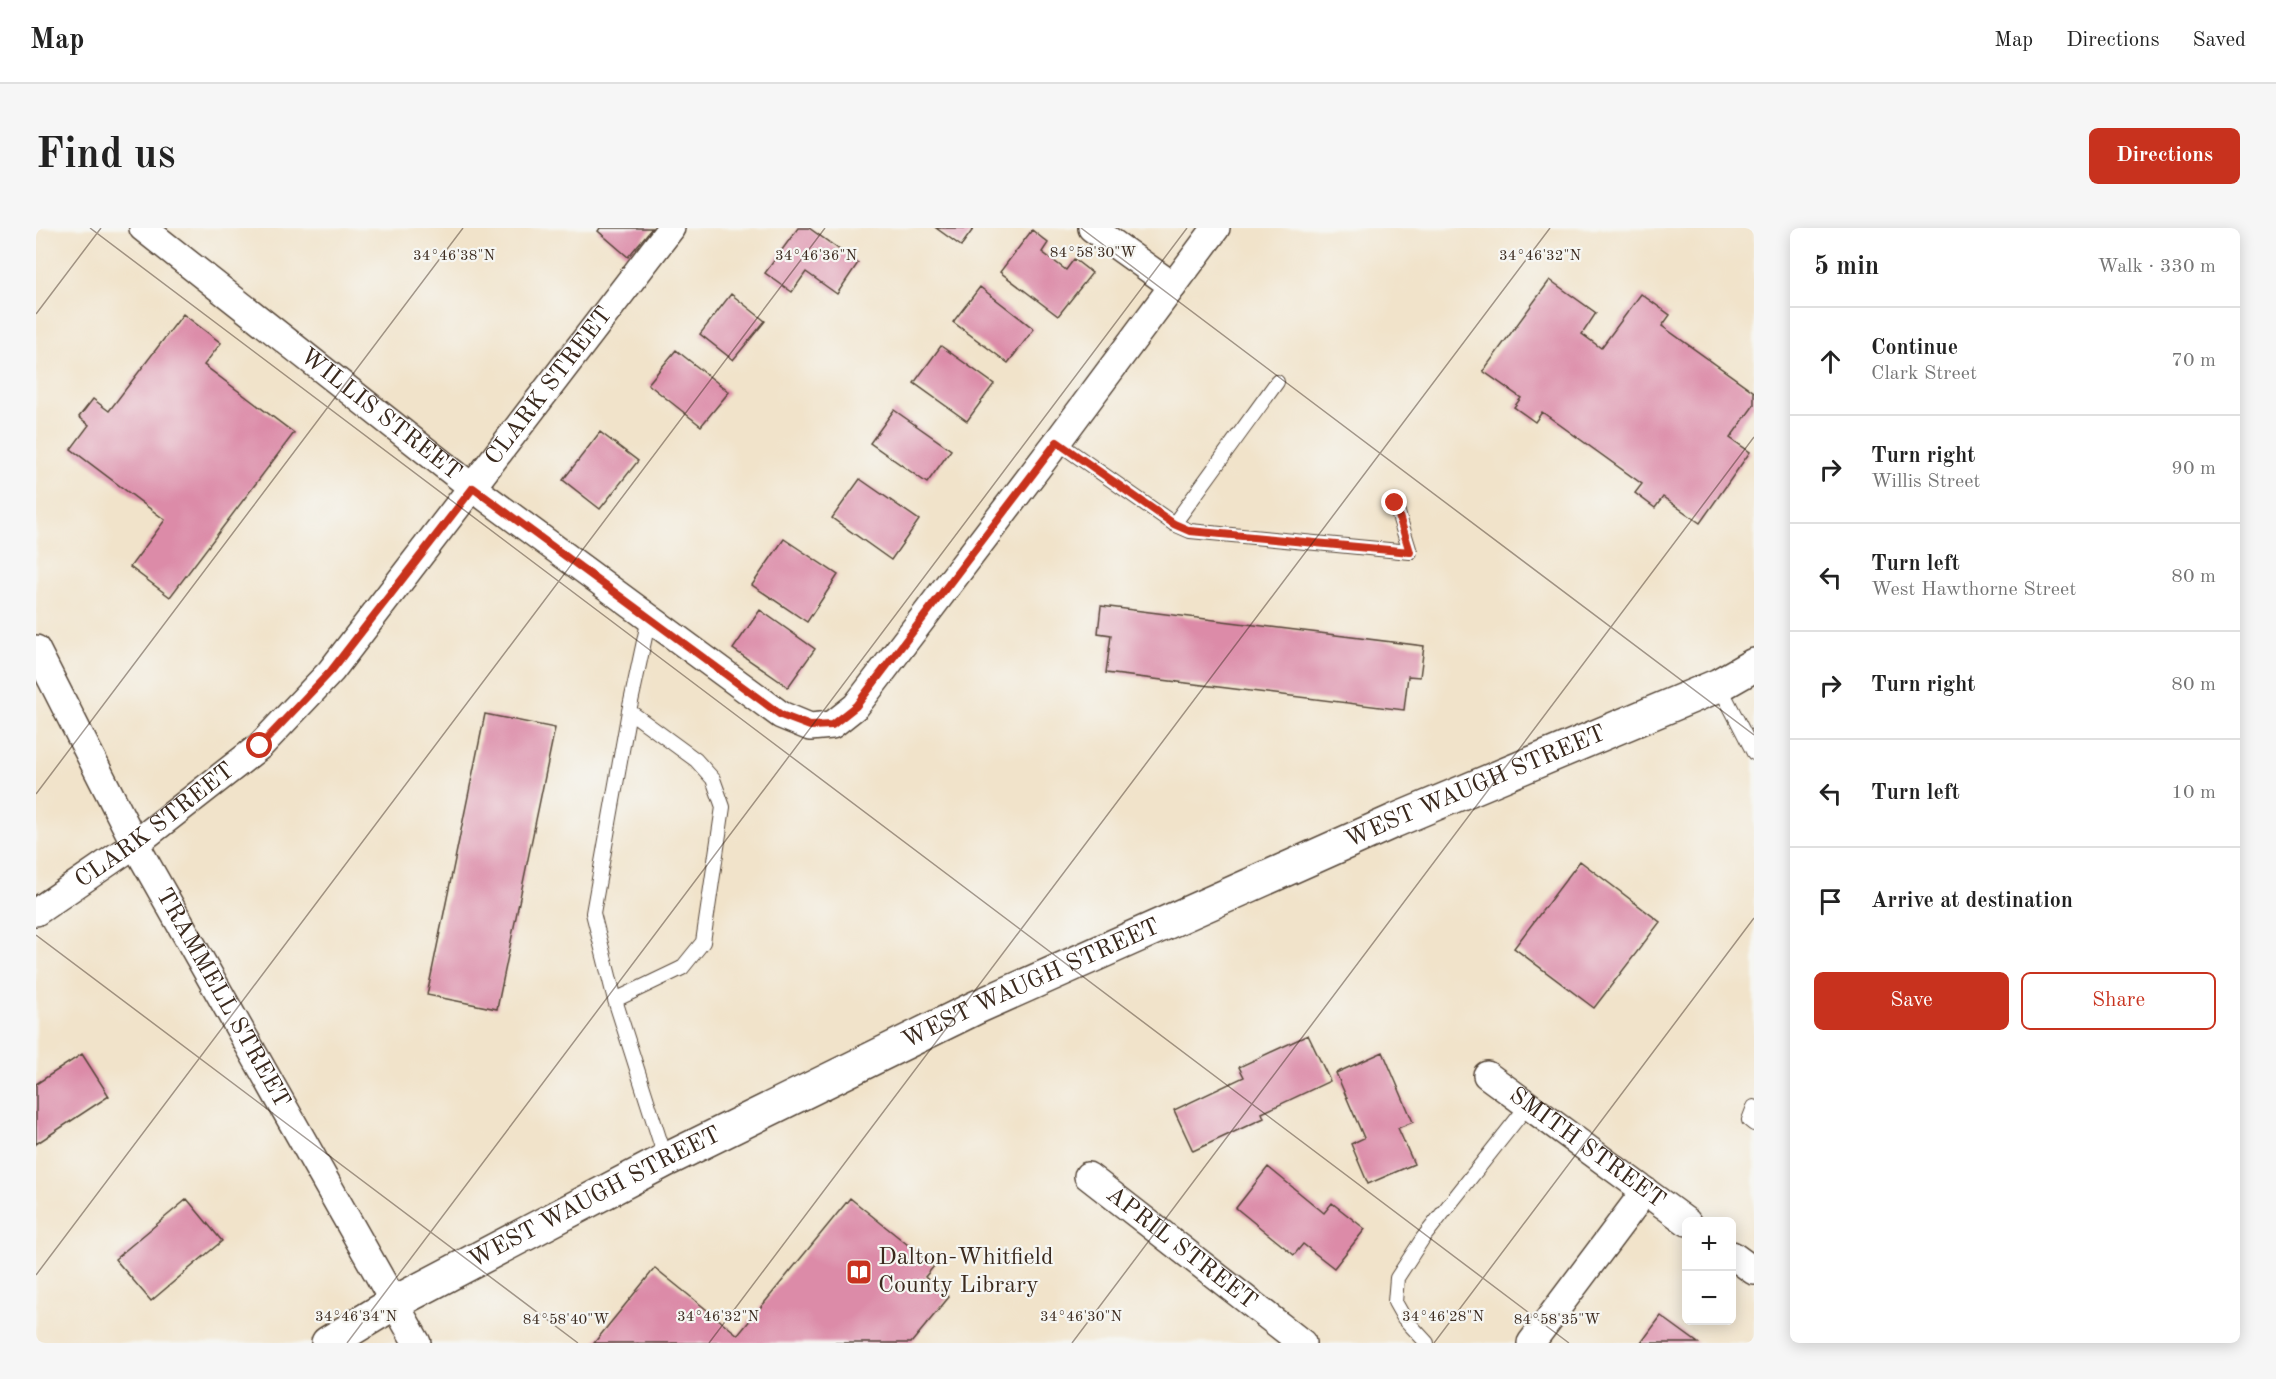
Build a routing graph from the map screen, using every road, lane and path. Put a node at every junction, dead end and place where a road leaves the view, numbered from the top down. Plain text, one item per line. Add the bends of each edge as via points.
1 (143, 228) edge
2 (671, 228) edge
3 (1092, 228) edge
4 (1216, 228) edge
5 (1173, 286) junction
6 (1277, 382) dead end
7 (1057, 442) junction
8 (473, 488) junction
9 (1395, 503) dead end
10 (1174, 524) junction
11 (649, 618) junction
12 (36, 649) edge
13 (1754, 665) edge
14 (1719, 685) junction
15 (629, 711) junction
16 (1754, 753) edge
17 (135, 844) junction
18 (36, 912) edge
19 (615, 1000) junction
20 (1487, 1074) dead end
21 (1528, 1105) junction
22 (1754, 1107) edge
23 (1754, 1124) edge
24 (666, 1160) junction
25 (1088, 1176) dead end
26 (1646, 1191) junction
27 (1682, 1217) edge
28 (1736, 1258) edge
29 (1754, 1271) edge
30 (394, 1303) junction
31 (328, 1343) edge
32 (417, 1343) edge
33 (1302, 1343) edge
34 (1427, 1343) edge
35 (1531, 1343) edge

1 - 8 street, WILLIS STREET
2 - 8 street, CLARK STREET
3 - 5 street
4 - 5 street
5 - 7 street
6 - 10 lane
7 - 10 lane
7 - 11 street, WILLIS STREET via 856,706 832,725 810,726 781,715
8 - 11 street, WILLIS STREET
8 - 17 street, CLARK STREET via 331,671 268,738
9 - 10 lane via 1410,552 1190,531
11 - 15 lane
12 - 17 street, TRAMMELL STREET
13 - 14 street, WEST WAUGH STREET
14 - 16 lane
14 - 24 street, WEST WAUGH STREET via 1394,821 975,1008
15 - 19 lane via 593,913
15 - 19 lane via 696,760 713,779 723,807 703,942 682,968
17 - 18 street, CLARK STREET
17 - 30 street, TRAMMELL STREET
19 - 24 lane
20 - 21 street, SMITH STREET
21 - 26 street, SMITH STREET
21 - 34 lane via 1423,1238 1397,1278 1395,1302
22 - 23 lane via 1749,1120
24 - 30 street, WEST WAUGH STREET
25 - 33 street, APRIL STREET
26 - 27 street, SMITH STREET
26 - 35 street
28 - 29 street
30 - 31 street, WEST WAUGH STREET
30 - 32 street, TRAMMELL STREET

